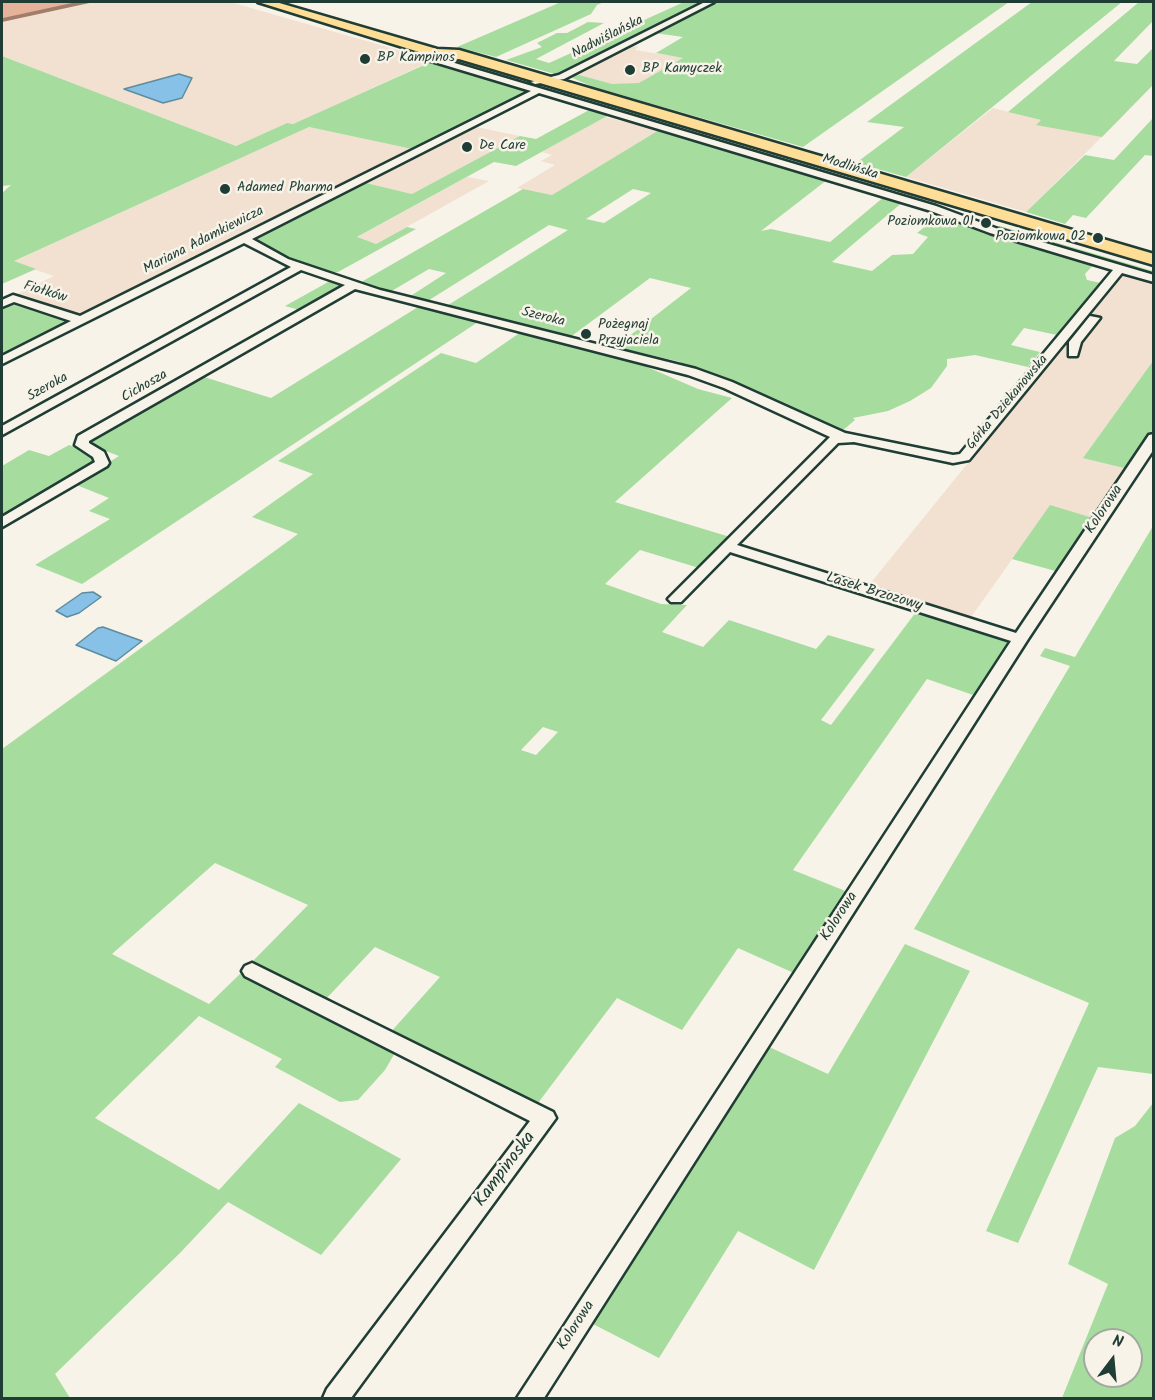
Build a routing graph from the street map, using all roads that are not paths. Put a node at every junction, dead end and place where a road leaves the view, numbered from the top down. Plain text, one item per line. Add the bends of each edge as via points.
1 (710, 2) edge
2 (259, 3) edge
3 (546, 82) junction
4 (243, 238) junction
5 (1154, 253) edge
6 (1154, 260) edge
7 (299, 267) junction
8 (1120, 269) junction
9 (1153, 278) edge
10 (353, 285) junction
11 (2, 303) edge
12 (81, 320) junction
13 (1073, 353) dead end
14 (2, 360) edge
15 (2, 431) edge
16 (842, 437) junction
17 (1154, 438) edge
18 (2, 523) edge
19 (728, 547) junction
20 (676, 599) dead end
21 (1020, 639) junction
22 (252, 971) dead end
23 (336, 1398) edge
24 (530, 1398) edge

1 - 3 street, Nadwiślańska
2 - 3 highway
3 - 4 street, Mariana Adamkiewicza
3 - 5 highway via 684,116
3 - 6 highway
3 - 8 street, Modlińska
4 - 7 street, Szeroka
4 - 12 street, Mariana Adamkiewicza
7 - 10 street, Szeroka
7 - 15 street, Szeroka
8 - 9 street, Modlińska
8 - 16 street, Górka Dziekanowska via 964,457 953,459
9 - 13 street via 1122,282 1076,340
10 - 16 street, Szeroka via 692,372
10 - 18 street, Cichosza via 83,439 82,445 99,455 102,463
11 - 12 street, Fiołków via 13,298
12 - 14 street, Mariana Adamkiewicza
16 - 19 street via 826,446
17 - 21 street, Kolorowa
19 - 20 street
19 - 21 street, Lasek Brzozowy
21 - 24 street, Kolorowa
22 - 23 street, Kampinoska via 545,1118

